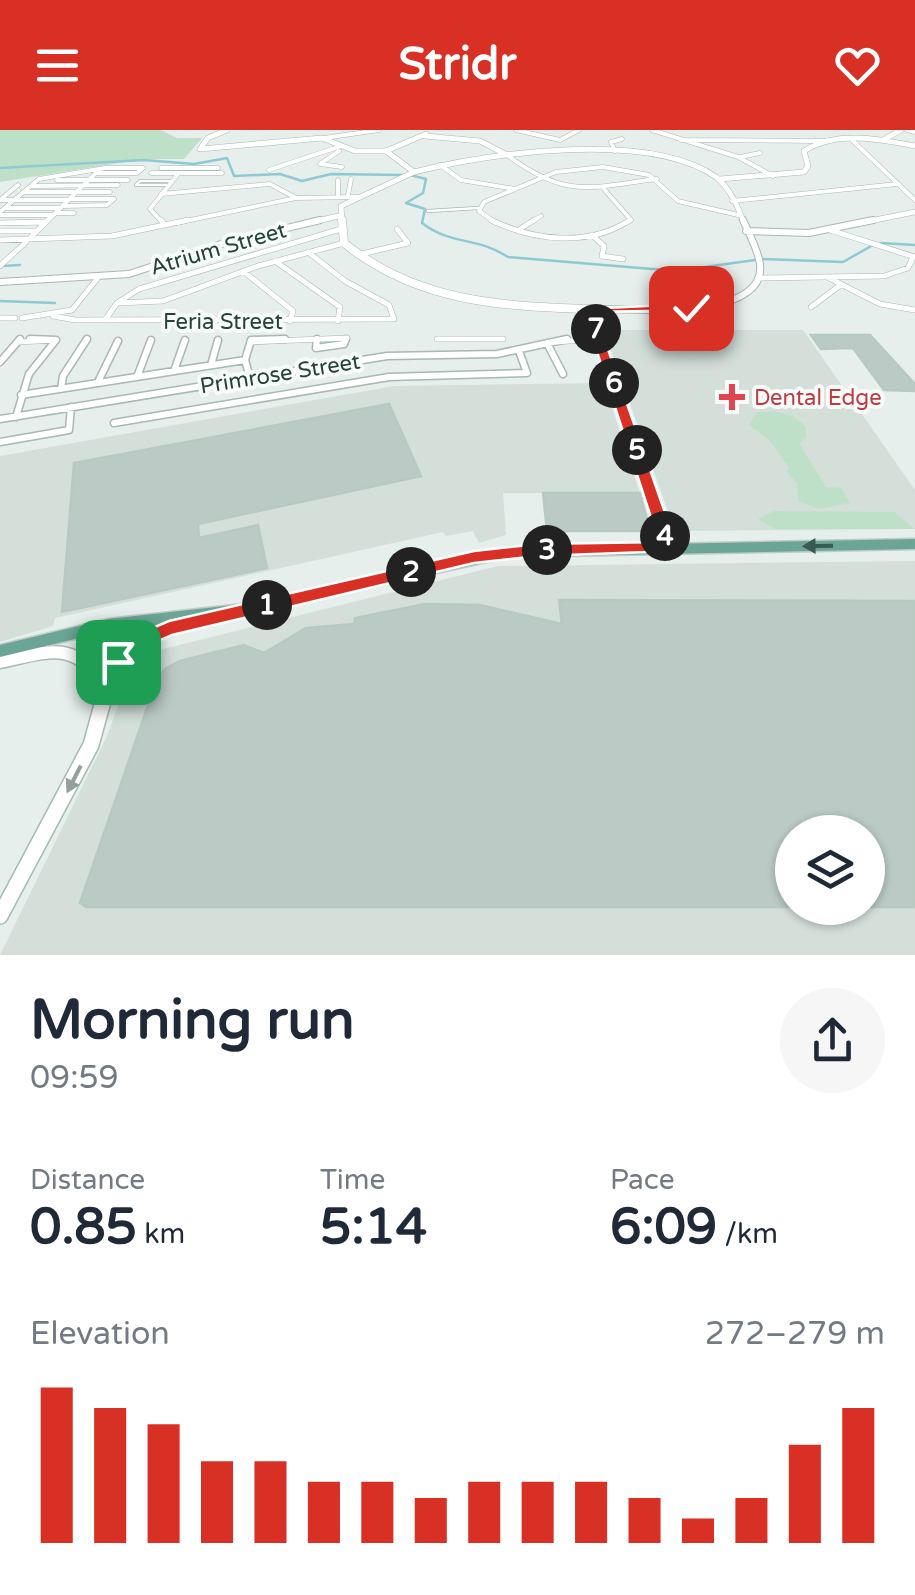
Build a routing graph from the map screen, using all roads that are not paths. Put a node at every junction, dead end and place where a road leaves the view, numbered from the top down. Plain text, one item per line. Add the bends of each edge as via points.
1 (229, 130) edge
2 (379, 130) edge
3 (516, 130) edge
4 (579, 130) edge
5 (652, 130) edge
6 (904, 130) edge
7 (915, 132) edge
8 (427, 133) edge
9 (324, 138) junction
10 (560, 140) junction
11 (622, 140) dead end
12 (680, 140) junction
13 (852, 140) junction
14 (824, 141) junction
15 (884, 141) junction
16 (912, 145) edge
17 (345, 147) junction
18 (615, 151) junction
19 (386, 152) junction
20 (564, 152) junction
21 (760, 153) dead end
22 (915, 153) edge
23 (507, 156) junction
24 (738, 157) junction
25 (440, 165) junction
26 (187, 166) junction
27 (342, 166) dead end
28 (160, 168) dead end
29 (218, 168) dead end
30 (269, 170) dead end
31 (98, 171) junction
32 (151, 174) dead end
33 (222, 174) dead end
34 (409, 174) junction
35 (773, 176) junction
36 (545, 177) junction
37 (43, 178) junction
38 (174, 178) junction
39 (351, 179) dead end
40 (657, 179) junction
41 (720, 179) junction
42 (89, 180) junction
43 (128, 180) dead end
44 (338, 180) dead end
45 (140, 181) dead end
46 (896, 184) junction
47 (18, 185) dead end
48 (31, 186) junction
49 (83, 186) junction
50 (118, 186) dead end
51 (515, 189) junction
52 (604, 189) junction
53 (23, 192) junction
54 (77, 192) junction
55 (110, 192) dead end
56 (161, 194) junction
57 (348, 195) junction
58 (338, 196) junction
59 (358, 197) junction
60 (296, 198) junction
61 (0, 200) edge
62 (14, 200) junction
63 (69, 200) junction
64 (915, 200) edge
65 (732, 201) junction
66 (478, 208) junction
67 (58, 210) junction
68 (428, 211) dead end
69 (2, 212) edge
70 (915, 212) edge
71 (74, 213) dead end
72 (738, 214) junction
73 (338, 216) junction
74 (541, 216) dead end
75 (0, 222) edge
76 (46, 222) junction
77 (164, 224) junction
78 (340, 229) junction
79 (398, 229) dead end
80 (520, 230) junction
81 (830, 230) junction
82 (0, 231) edge
83 (746, 231) junction
84 (33, 235) junction
85 (592, 235) junction
86 (0, 240) edge
87 (342, 244) junction
88 (308, 252) junction
89 (356, 255) junction
90 (914, 257) edge
91 (623, 259) dead end
92 (275, 261) junction
93 (0, 266) edge
94 (243, 271) junction
95 (827, 277) junction
96 (758, 278) junction
97 (97, 279) junction
98 (0, 282) edge
99 (839, 286) junction
100 (117, 303) junction
101 (811, 307) dead end
102 (589, 309) junction
103 (915, 310) edge
104 (53, 316) junction
105 (0, 318) edge
106 (104, 320) junction
107 (290, 321) junction
108 (338, 321) junction
109 (87, 339) dead end
110 (317, 339) junction
111 (438, 339) dead end
112 (468, 339) junction
113 (503, 339) dead end
114 (118, 340) dead end
115 (151, 340) dead end
116 (185, 340) dead end
117 (218, 340) dead end
118 (286, 340) junction
119 (599, 340) junction
120 (548, 343) junction
121 (518, 351) junction
122 (282, 354) dead end
123 (468, 354) junction
124 (245, 360) junction
125 (0, 362) edge
126 (211, 365) junction
127 (174, 371) junction
128 (563, 374) dead end
129 (137, 377) junction
130 (250, 378) junction
131 (98, 382) junction
132 (206, 385) junction
133 (61, 388) junction
134 (21, 394) junction
135 (211, 406) junction
136 (72, 407) junction
137 (16, 417) junction
138 (0, 419) edge
139 (114, 423) dead end
140 (0, 442) edge
141 (915, 544) edge
142 (669, 547) junction
143 (252, 608) junction
144 (0, 650) edge
145 (0, 662) edge
146 (104, 688) junction
147 (0, 916) edge

1 - 9 main road via 200,149
2 - 9 street
3 - 10 street
4 - 10 street
5 - 12 street
6 - 7 street
6 - 15 street
8 - 19 street
8 - 23 street via 480,141
9 - 17 main road
10 - 20 street
11 - 18 street via 611,142
12 - 14 street
12 - 24 street
13 - 14 street
13 - 15 street
13 - 46 street
14 - 35 street via 804,151 807,170
15 - 16 street
16 - 22 street
17 - 19 main road
17 - 27 street via 320,164
17 - 30 street
18 - 20 street
18 - 41 street via 673,158
19 - 34 main road
20 - 23 street
21 - 24 street
23 - 25 street
23 - 36 street
24 - 35 street
25 - 34 street
25 - 51 street via 459,179
26 - 28 street
26 - 29 street
26 - 38 street
31 - 31 street via 144,168 137,174
31 - 37 street
31 - 42 street
32 - 38 street
33 - 38 street
34 - 59 main road
35 - 41 street
36 - 40 street via 603,167
36 - 51 street
36 - 52 street
37 - 42 street
37 - 48 street
38 - 45 street via 136,185
38 - 56 street
39 - 57 street
40 - 52 street
40 - 72 street via 678,201
41 - 65 street
42 - 43 street
42 - 49 street
44 - 58 street
46 - 64 street
46 - 65 street
47 - 61 street
48 - 49 street
48 - 53 street
49 - 50 street
49 - 54 street
51 - 66 street
52 - 85 street via 631,220
53 - 54 street
53 - 62 street
54 - 55 street
54 - 63 street
56 - 60 street via 270,184
56 - 77 street via 150,209
57 - 58 street
57 - 59 street
58 - 60 street
59 - 73 main road via 340,206
60 - 77 street
61 - 62 street
62 - 63 street
62 - 69 street
63 - 67 street
63 - 67 street via 114,200
65 - 72 street
66 - 68 street
66 - 80 street via 489,220
67 - 69 street
67 - 69 street
67 - 71 street
67 - 76 street
70 - 81 street
72 - 83 street
73 - 78 main road
73 - 97 street, Atrium Street
74 - 80 street
75 - 76 street
76 - 84 street
77 - 84 street via 112,236
78 - 87 main road
78 - 100 street via 238,256 139,289
79 - 89 street via 408,243
80 - 85 street via 566,240
81 - 83 street
81 - 90 street
82 - 84 street
83 - 96 street via 760,264
84 - 86 street
84 - 93 street
85 - 91 street via 604,246 602,256
87 - 88 street
87 - 89 main road
88 - 92 street
88 - 108 street, Feria Street via 389,305 393,320
89 - 102 main road via 389,278 440,295
90 - 95 street via 897,274
92 - 94 street
92 - 108 street via 340,307
94 - 100 street via 163,301
94 - 107 street via 293,311
95 - 96 street
95 - 99 street
96 - 102 street via 743,299 728,306
97 - 98 street, Atrium Street
97 - 104 street via 76,307
99 - 101 street
99 - 103 street
100 - 106 street
102 - 119 main road
104 - 105 street, Feria Street
104 - 106 street, Feria Street
106 - 107 street, Feria Street
107 - 108 street, Feria Street
109 - 133 street
110 - 110 street via 316,348 348,338
110 - 118 street
111 - 112 street
112 - 113 street
112 - 123 street
114 - 131 street
115 - 129 street
116 - 127 street
117 - 126 street
118 - 122 street
118 - 124 street via 251,340
119 - 120 street, Primrose Street
119 - 142 main road
120 - 121 street, Primrose Street
120 - 128 street
121 - 123 street, Primrose Street
121 - 135 street via 528,373 398,376
123 - 130 street, Primrose Street via 387,356
124 - 126 street
124 - 130 street
125 - 134 street via 20,339 56,340
126 - 127 street
127 - 129 street
129 - 131 street
130 - 132 street, Primrose Street
131 - 133 street
132 - 135 street
132 - 136 street, Primrose Street
133 - 134 street
134 - 137 street
135 - 139 street
136 - 137 street, Primrose Street
136 - 140 street via 69,430
137 - 138 street, Primrose Street
141 -> 142 main road
142 - 143 main road via 490,554
143 - 144 main road via 108,625
143 - 146 main road via 151,635 124,656
145 - 146 main road via 73,653 92,663
146 -> 147 main road via 92,744

